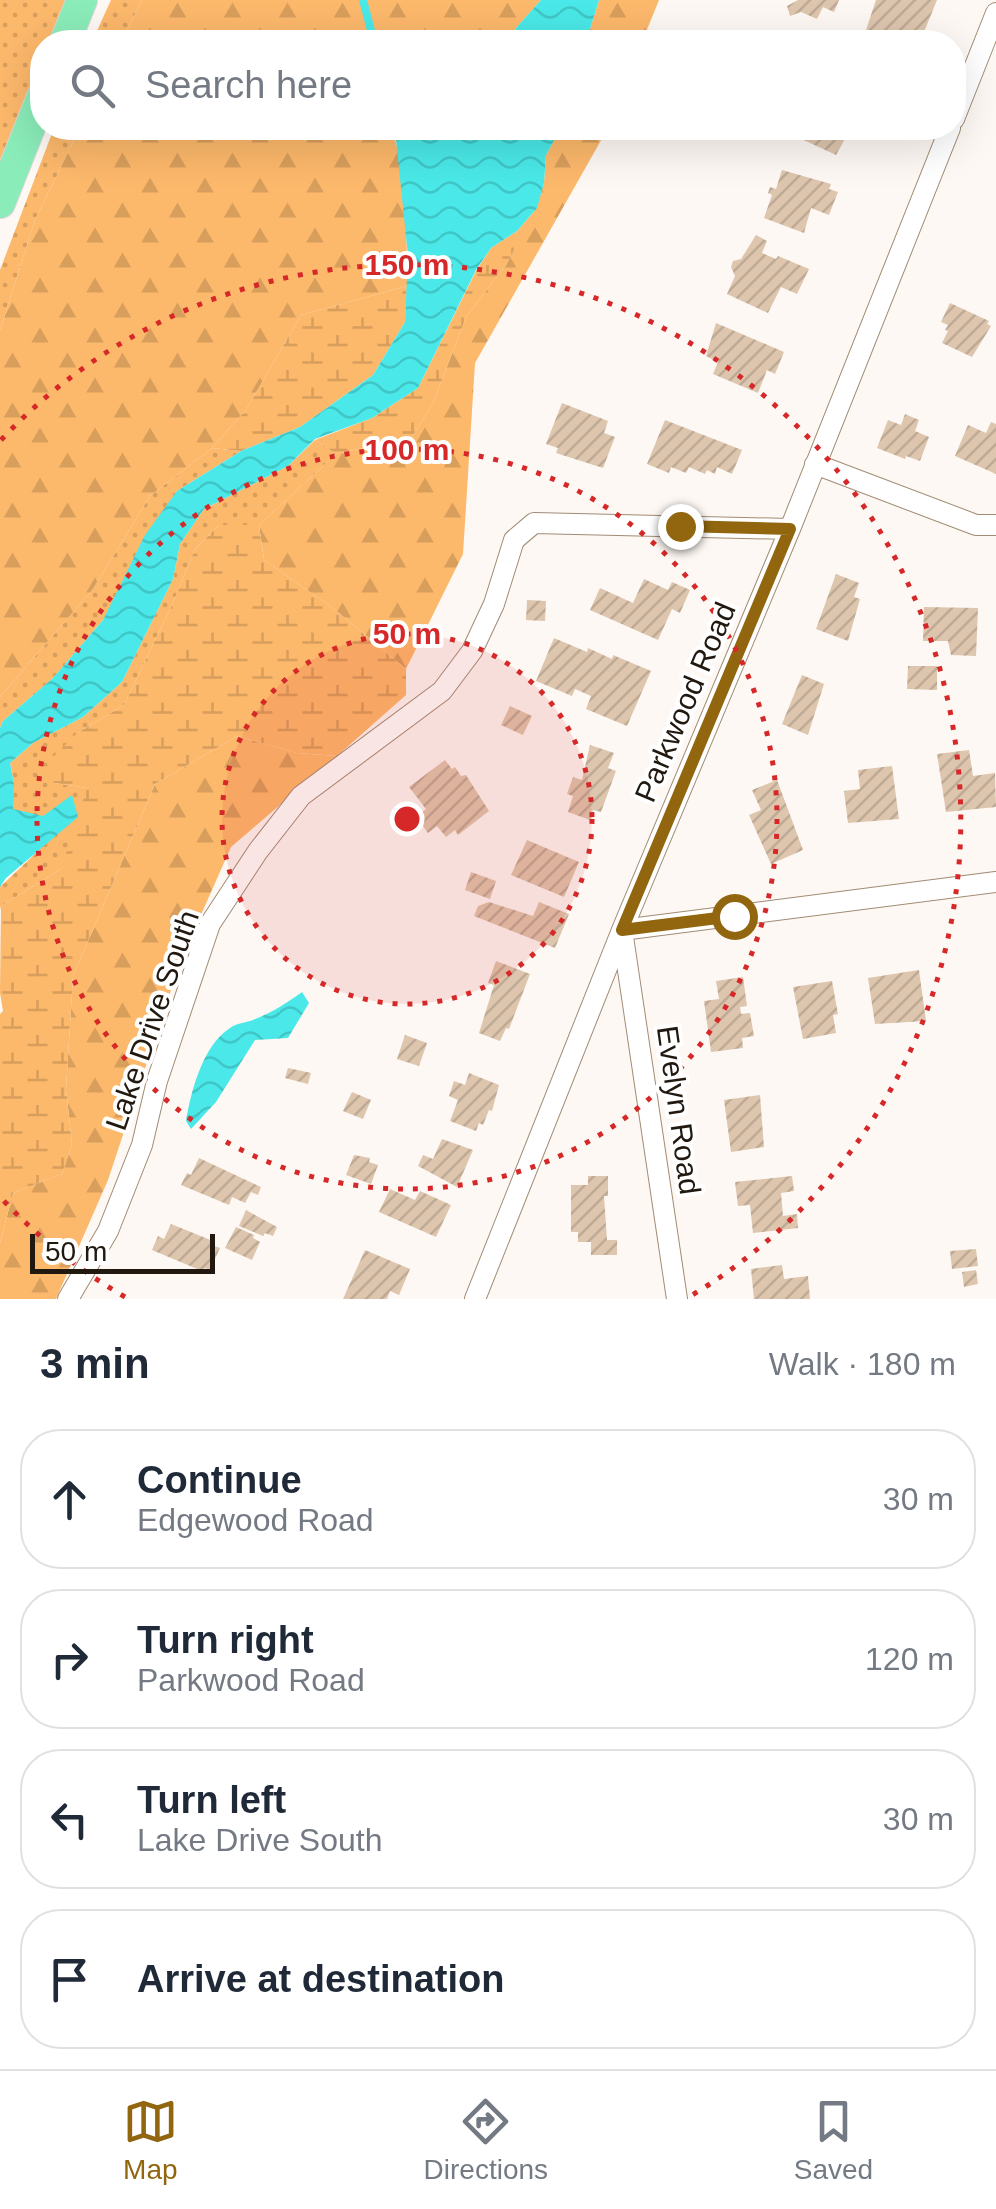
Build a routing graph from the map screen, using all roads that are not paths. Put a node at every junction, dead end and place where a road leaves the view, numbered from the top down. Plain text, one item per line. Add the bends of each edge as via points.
1 (82, 0) edge
2 (996, 13) edge
3 (70, 30) edge
4 (966, 89) edge
5 (30, 127) edge
6 (945, 140) edge
7 (0, 203) edge
8 (815, 464) junction
9 (996, 525) edge
10 (790, 529) junction
11 (996, 882) edge
12 (622, 930) junction
13 (68, 1299) edge
14 (475, 1299) edge
15 (676, 1299) edge

1 - 3 main road
2 - 4 street
5 - 7 main road
6 - 8 street, Parkwood Road
8 - 9 street via 976,526
8 - 10 street, Parkwood Road
10 - 12 street, Parkwood Road
10 - 13 street, Lake Drive South via 534,523 514,540 472,651 442,691 301,796 210,924 142,1145 108,1231
11 - 12 street
12 - 14 street, Parkwood Road
12 - 15 street, Evelyn Road

